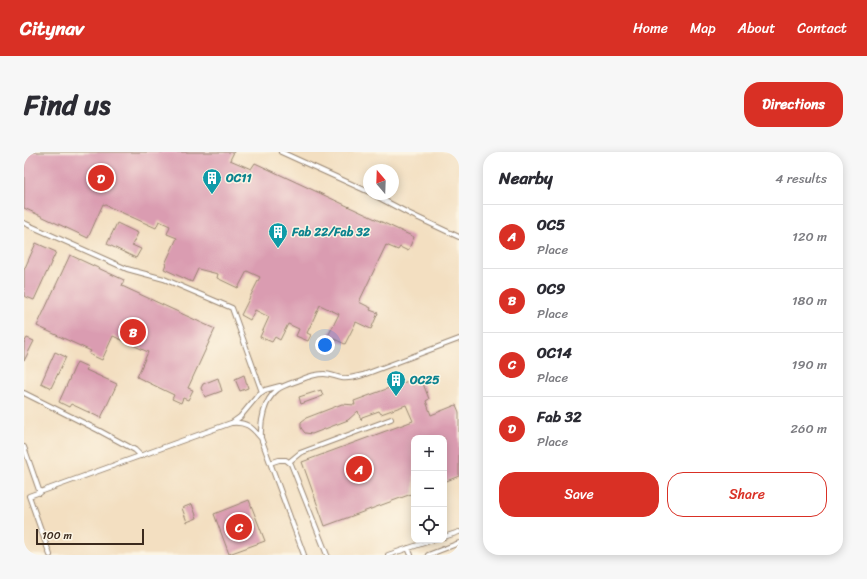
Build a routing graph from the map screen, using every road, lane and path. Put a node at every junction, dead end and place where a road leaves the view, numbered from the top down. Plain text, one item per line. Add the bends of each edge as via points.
1 (281, 152) edge
2 (363, 189) edge
3 (383, 200) edge
4 (24, 223) edge
5 (459, 237) edge
6 (459, 339) edge
7 (285, 385) junction
8 (262, 392) junction
9 (24, 393) edge
10 (392, 418) dead end
11 (231, 423) junction
12 (260, 438) junction
13 (24, 447) edge
14 (141, 456) junction
15 (289, 462) junction
16 (270, 463) junction
17 (40, 493) junction
18 (459, 532) edge
19 (447, 535) edge
20 (424, 543) edge
21 (459, 543) edge
22 (408, 548) junction
23 (50, 555) edge
24 (304, 555) edge
25 (327, 555) edge
26 (388, 555) edge
27 (411, 555) edge
28 (428, 555) edge

1 - 2 lane
3 - 5 lane
4 - 8 lane via 127,269 164,279 232,308
6 - 7 lane via 359,376 348,378 318,374
7 - 8 lane
7 - 12 lane via 268,401 262,416
8 - 11 lane via 253,399 240,417
9 - 14 lane via 98,430 135,450
10 - 15 lane via 300,453
11 - 12 lane via 248,424
11 - 14 lane
12 - 16 lane
13 - 17 lane
14 - 17 lane
15 - 16 lane via 279,460
15 - 25 lane
16 - 24 lane
17 - 23 lane via 29,496
18 - 19 lane
20 - 22 lane
21 - 28 lane
22 - 26 lane
22 - 27 lane

